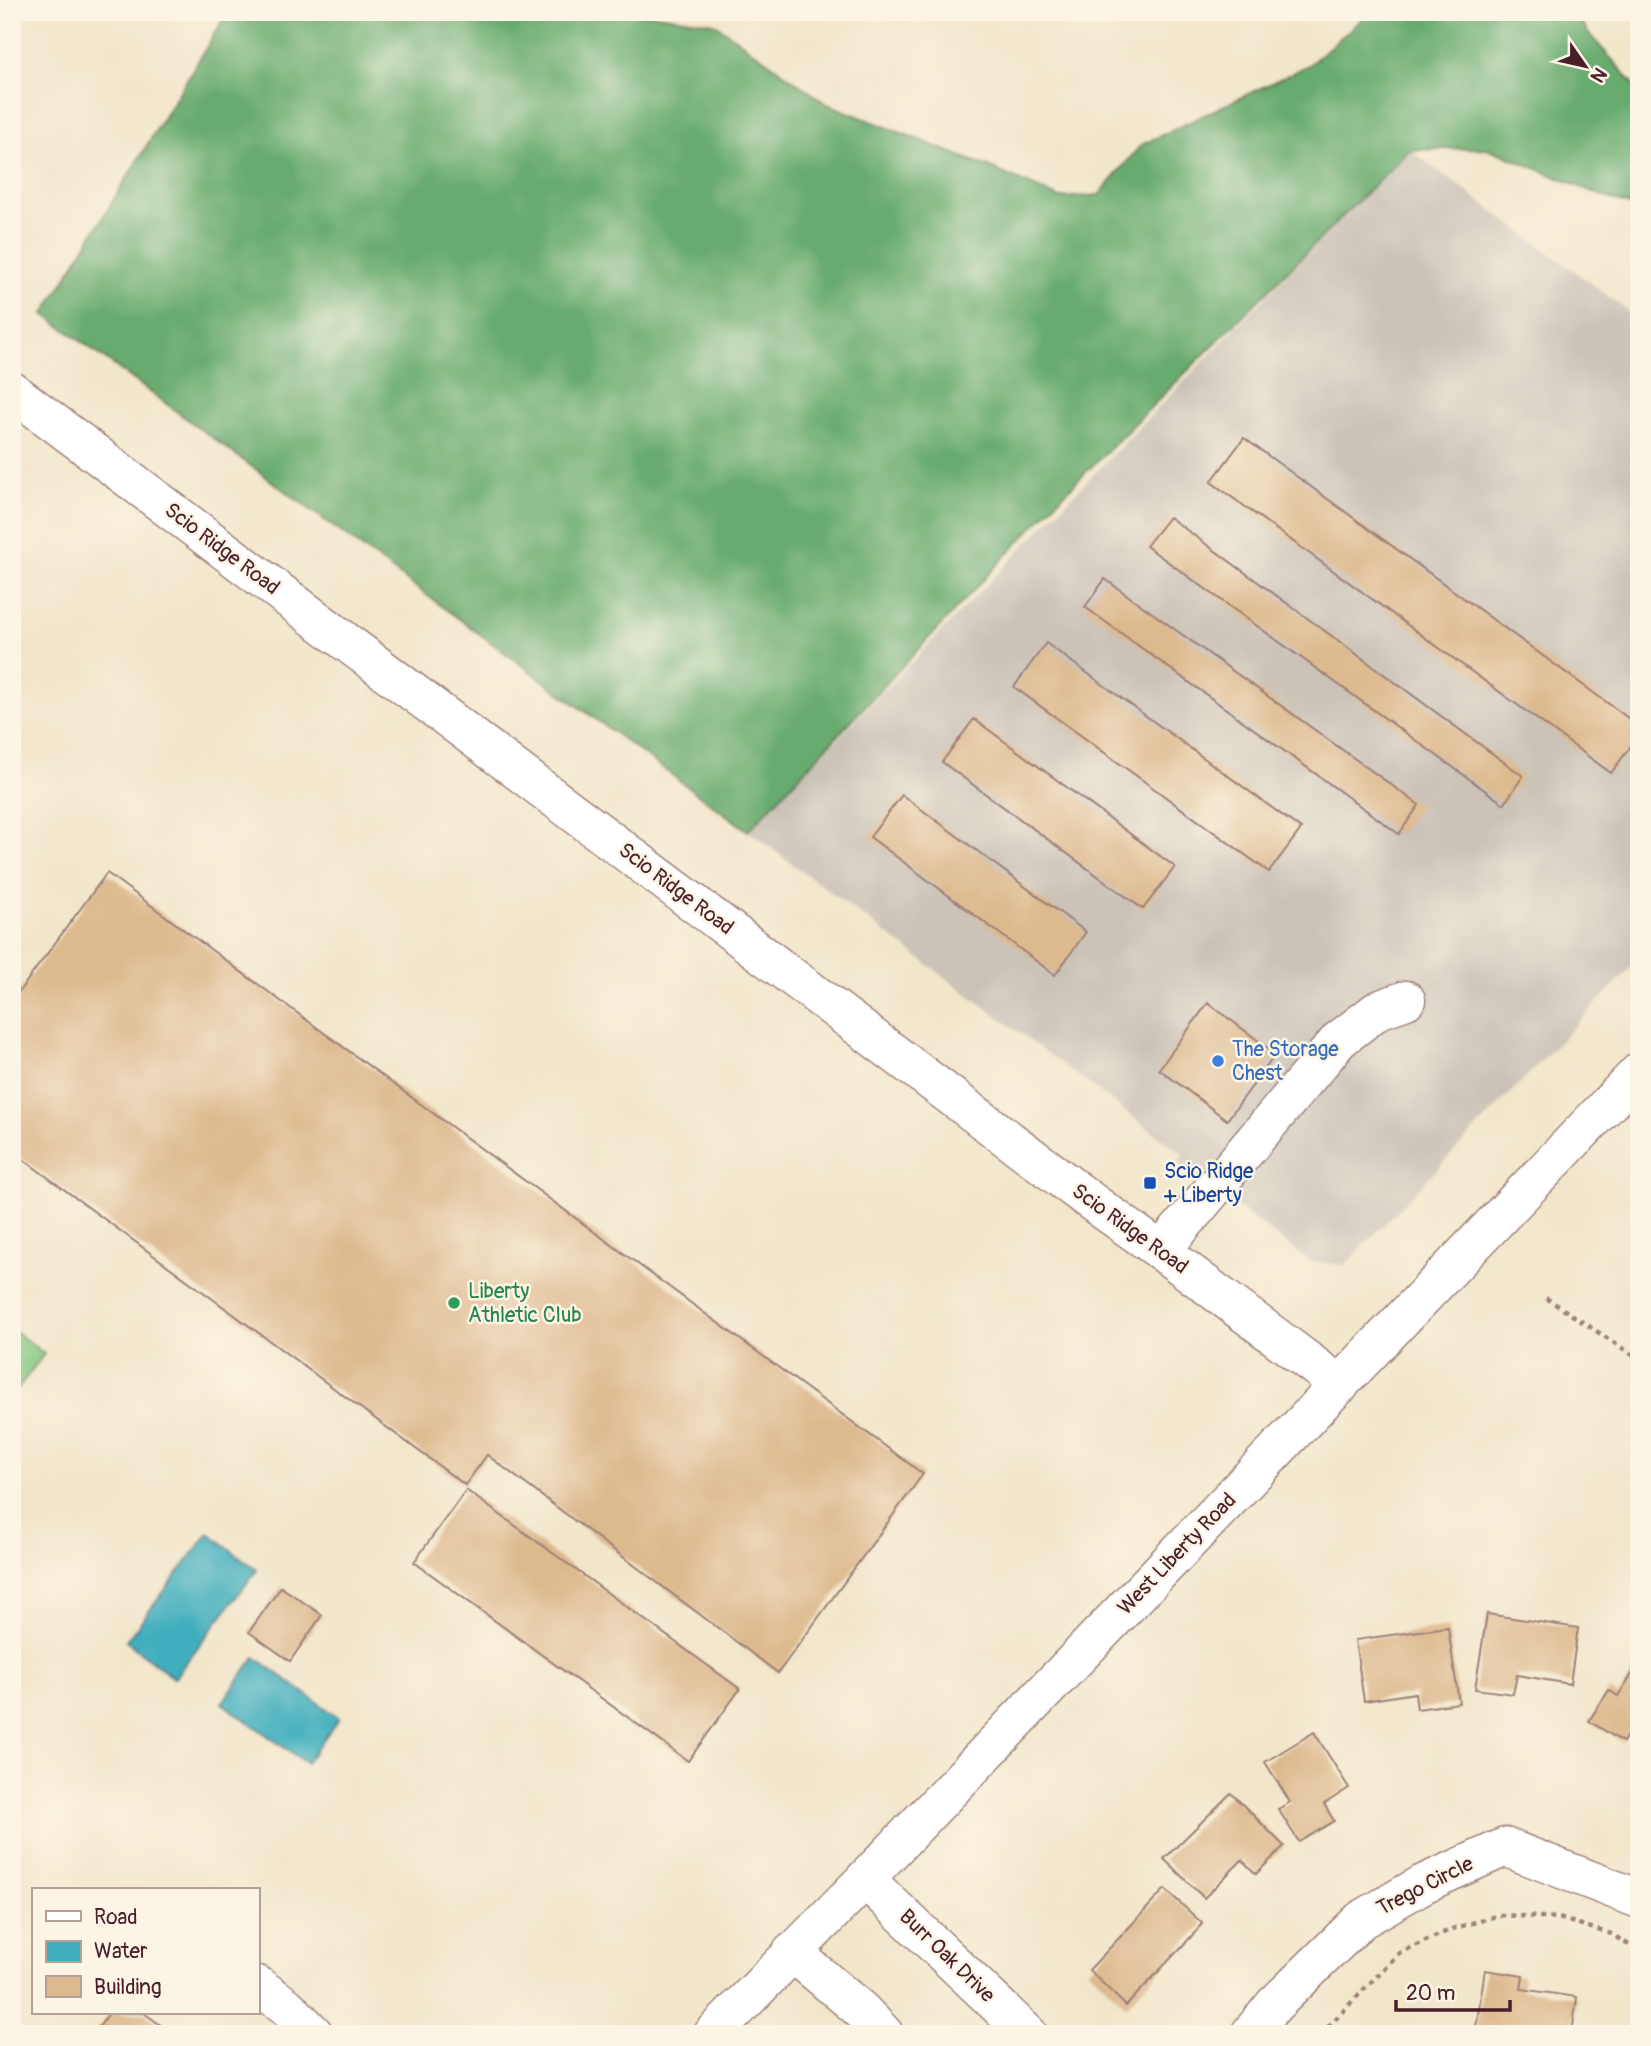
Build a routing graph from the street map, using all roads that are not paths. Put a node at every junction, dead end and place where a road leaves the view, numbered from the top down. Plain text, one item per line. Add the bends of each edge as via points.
1 (12, 391) edge
2 (1406, 1000) dead end
3 (1639, 1072) edge
4 (1161, 1251) junction
5 (1340, 1385) junction
6 (865, 1879) junction
7 (1639, 1899) edge
8 (792, 1952) junction
9 (259, 1986) edge
10 (314, 2034) edge
11 (713, 2034) edge
12 (884, 2034) edge
13 (1028, 2034) edge
14 (1250, 2034) edge

1 - 4 street, Scio Ridge Road
2 - 4 street via 1378,1010 1339,1040
3 - 5 street, West Liberty Road
4 - 5 street, Scio Ridge Road
5 - 6 street, West Liberty Road
6 - 8 street, West Liberty Road
6 - 13 street, Burr Oak Drive
7 - 14 street, Trego Circle via 1505,1847 1423,1884 1361,1920
8 - 11 street, West Liberty Road
8 - 12 street
9 - 10 street

